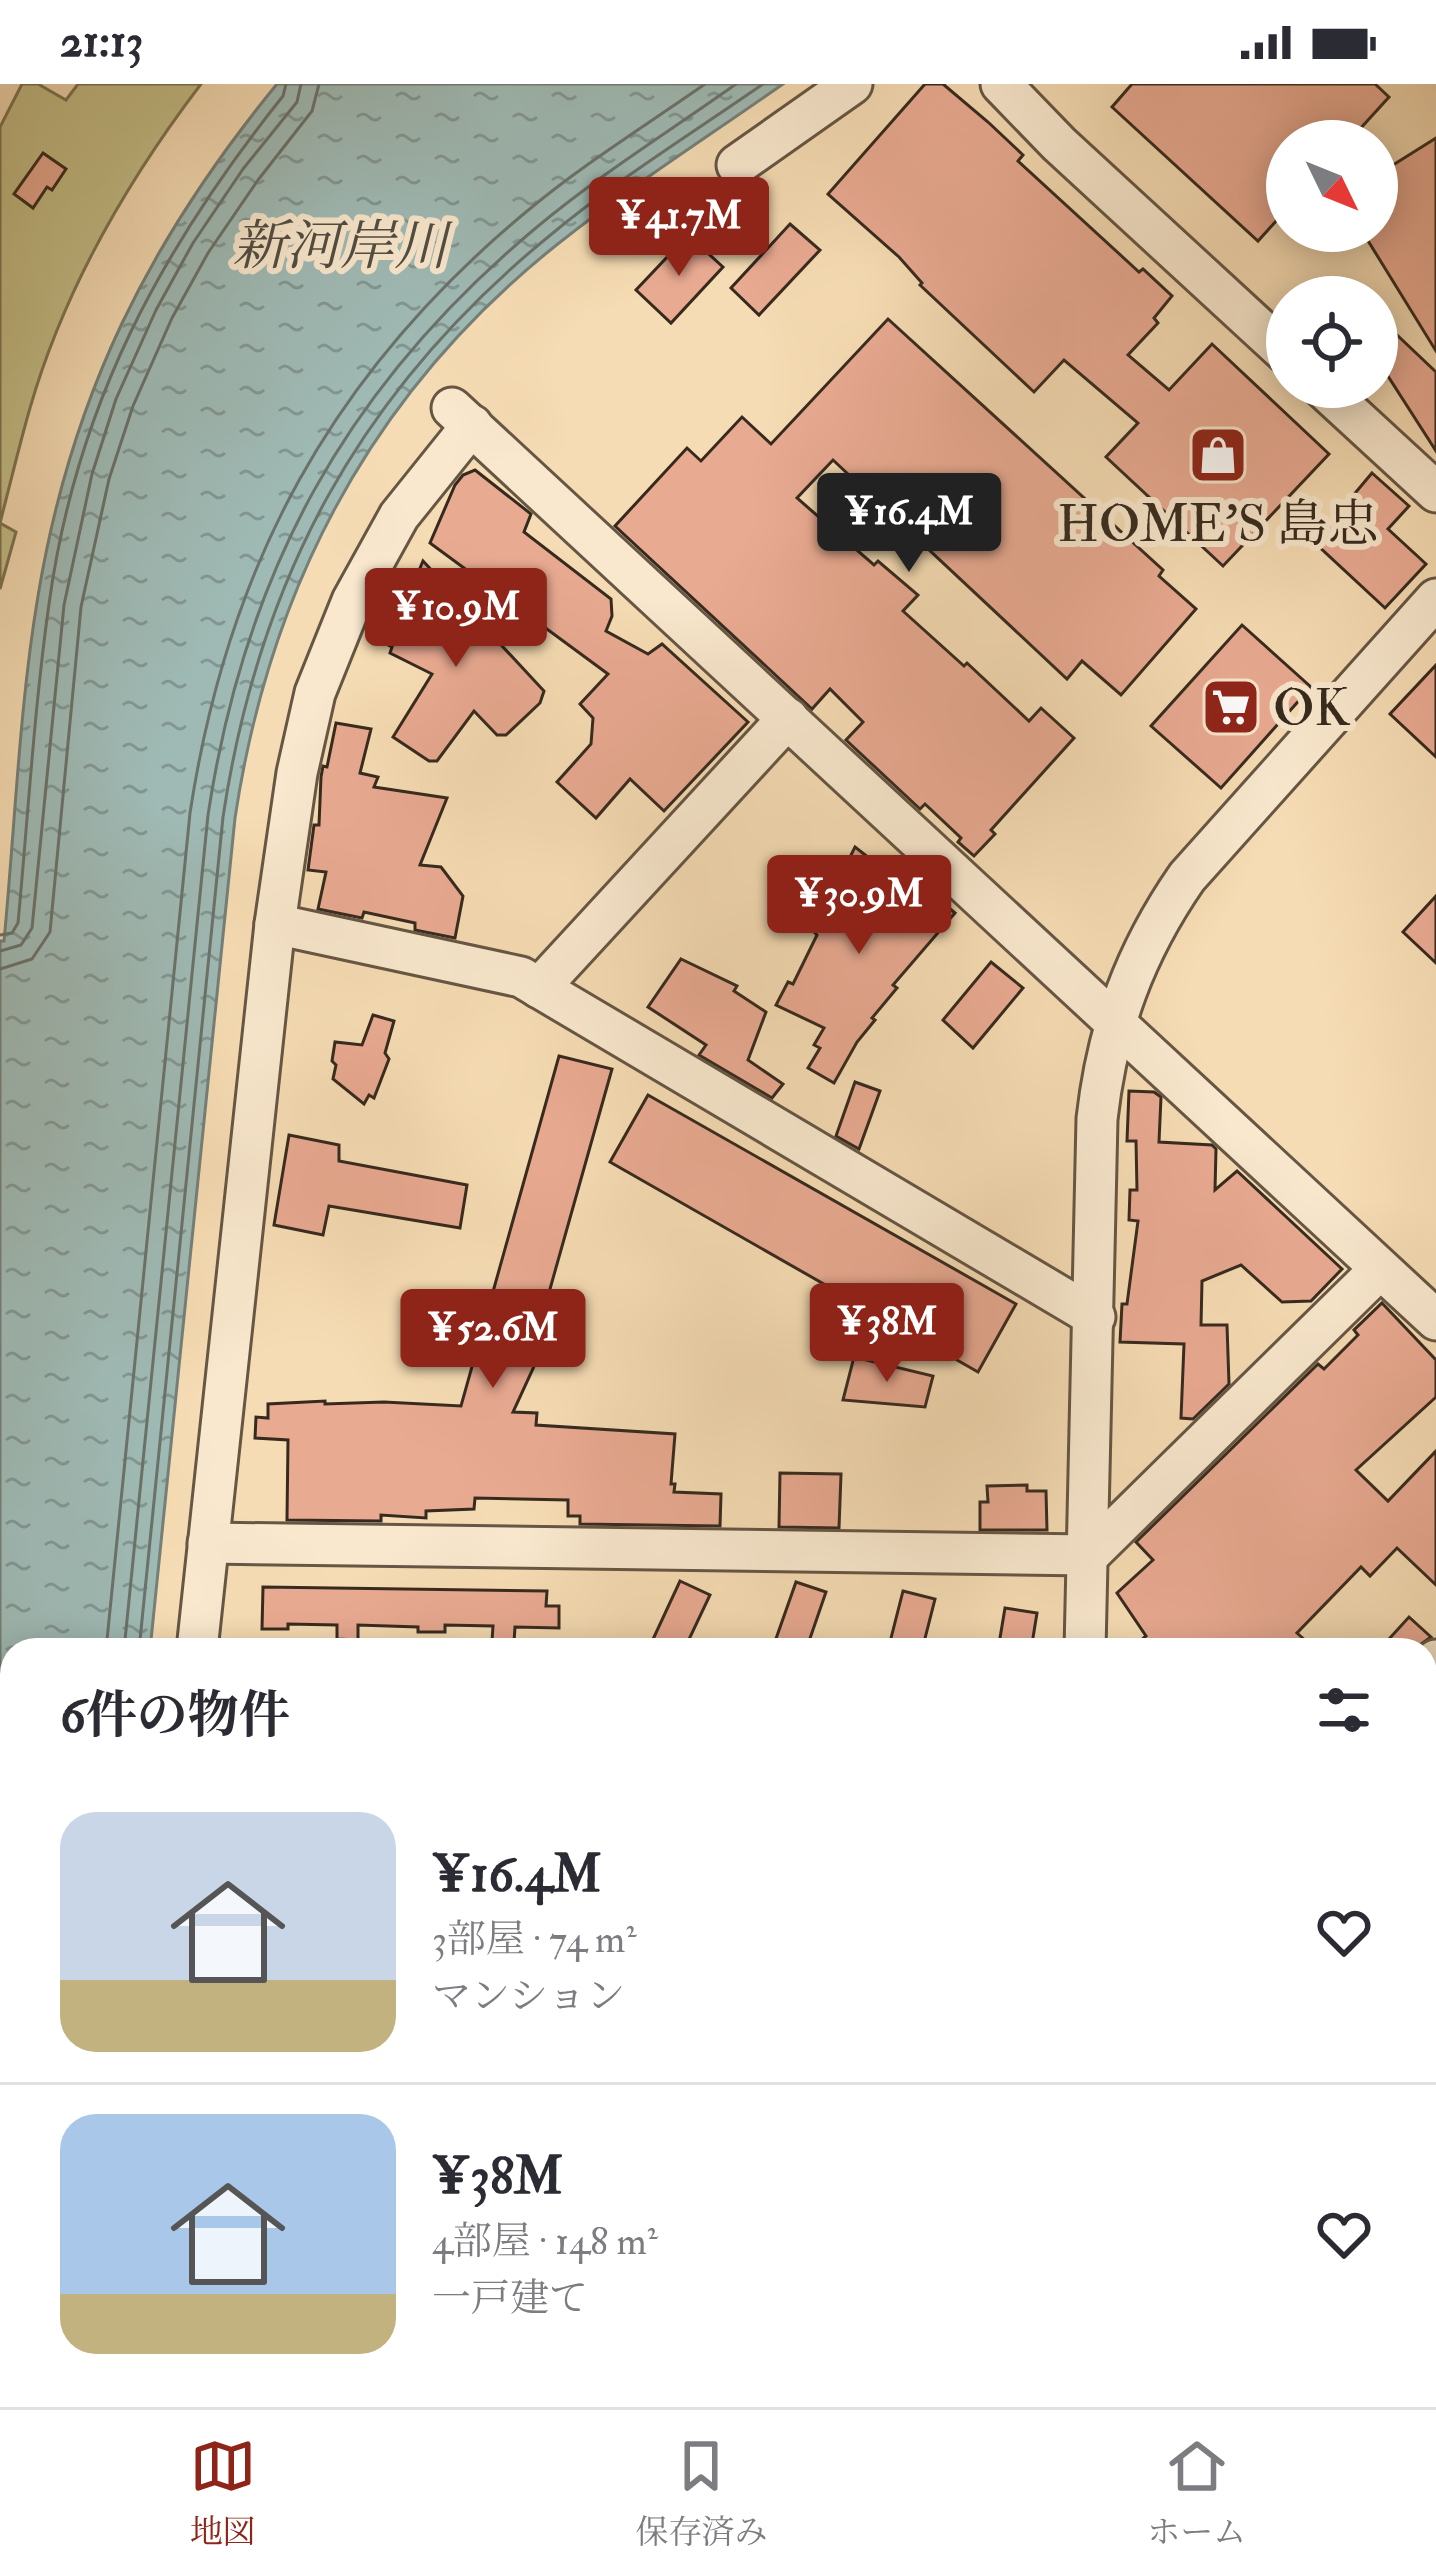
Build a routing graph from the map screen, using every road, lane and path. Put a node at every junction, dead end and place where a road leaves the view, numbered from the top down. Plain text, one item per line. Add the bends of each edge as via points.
1 (852, 84) edge
2 (1001, 84) edge
3 (737, 165) dead end
4 (1266, 335) edge
5 (1345, 408) edge
6 (1436, 492) edge
7 (1436, 599) edge
8 (788, 718) junction
9 (275, 925) junction
10 (539, 988) junction
11 (1115, 1021) junction
12 (1380, 1268) junction
13 (1094, 1317) junction
14 (1436, 1320) edge
15 (208, 1543) junction
16 (1088, 1555) junction
17 (197, 1638) edge
18 (1085, 1638) edge

1 - 3 street
2 - 4 street
5 - 6 street
7 - 11 street via 1187,878 1140,956
8 - 9 street via 462,417 399,515 315,693
8 - 10 street
8 - 11 street
9 - 10 street via 521,977
9 - 15 street
10 - 13 street
11 - 12 street
11 - 13 street via 1097,1119
12 - 14 street
12 - 16 street
13 - 16 street
15 - 16 street
15 - 17 street
16 - 18 street

